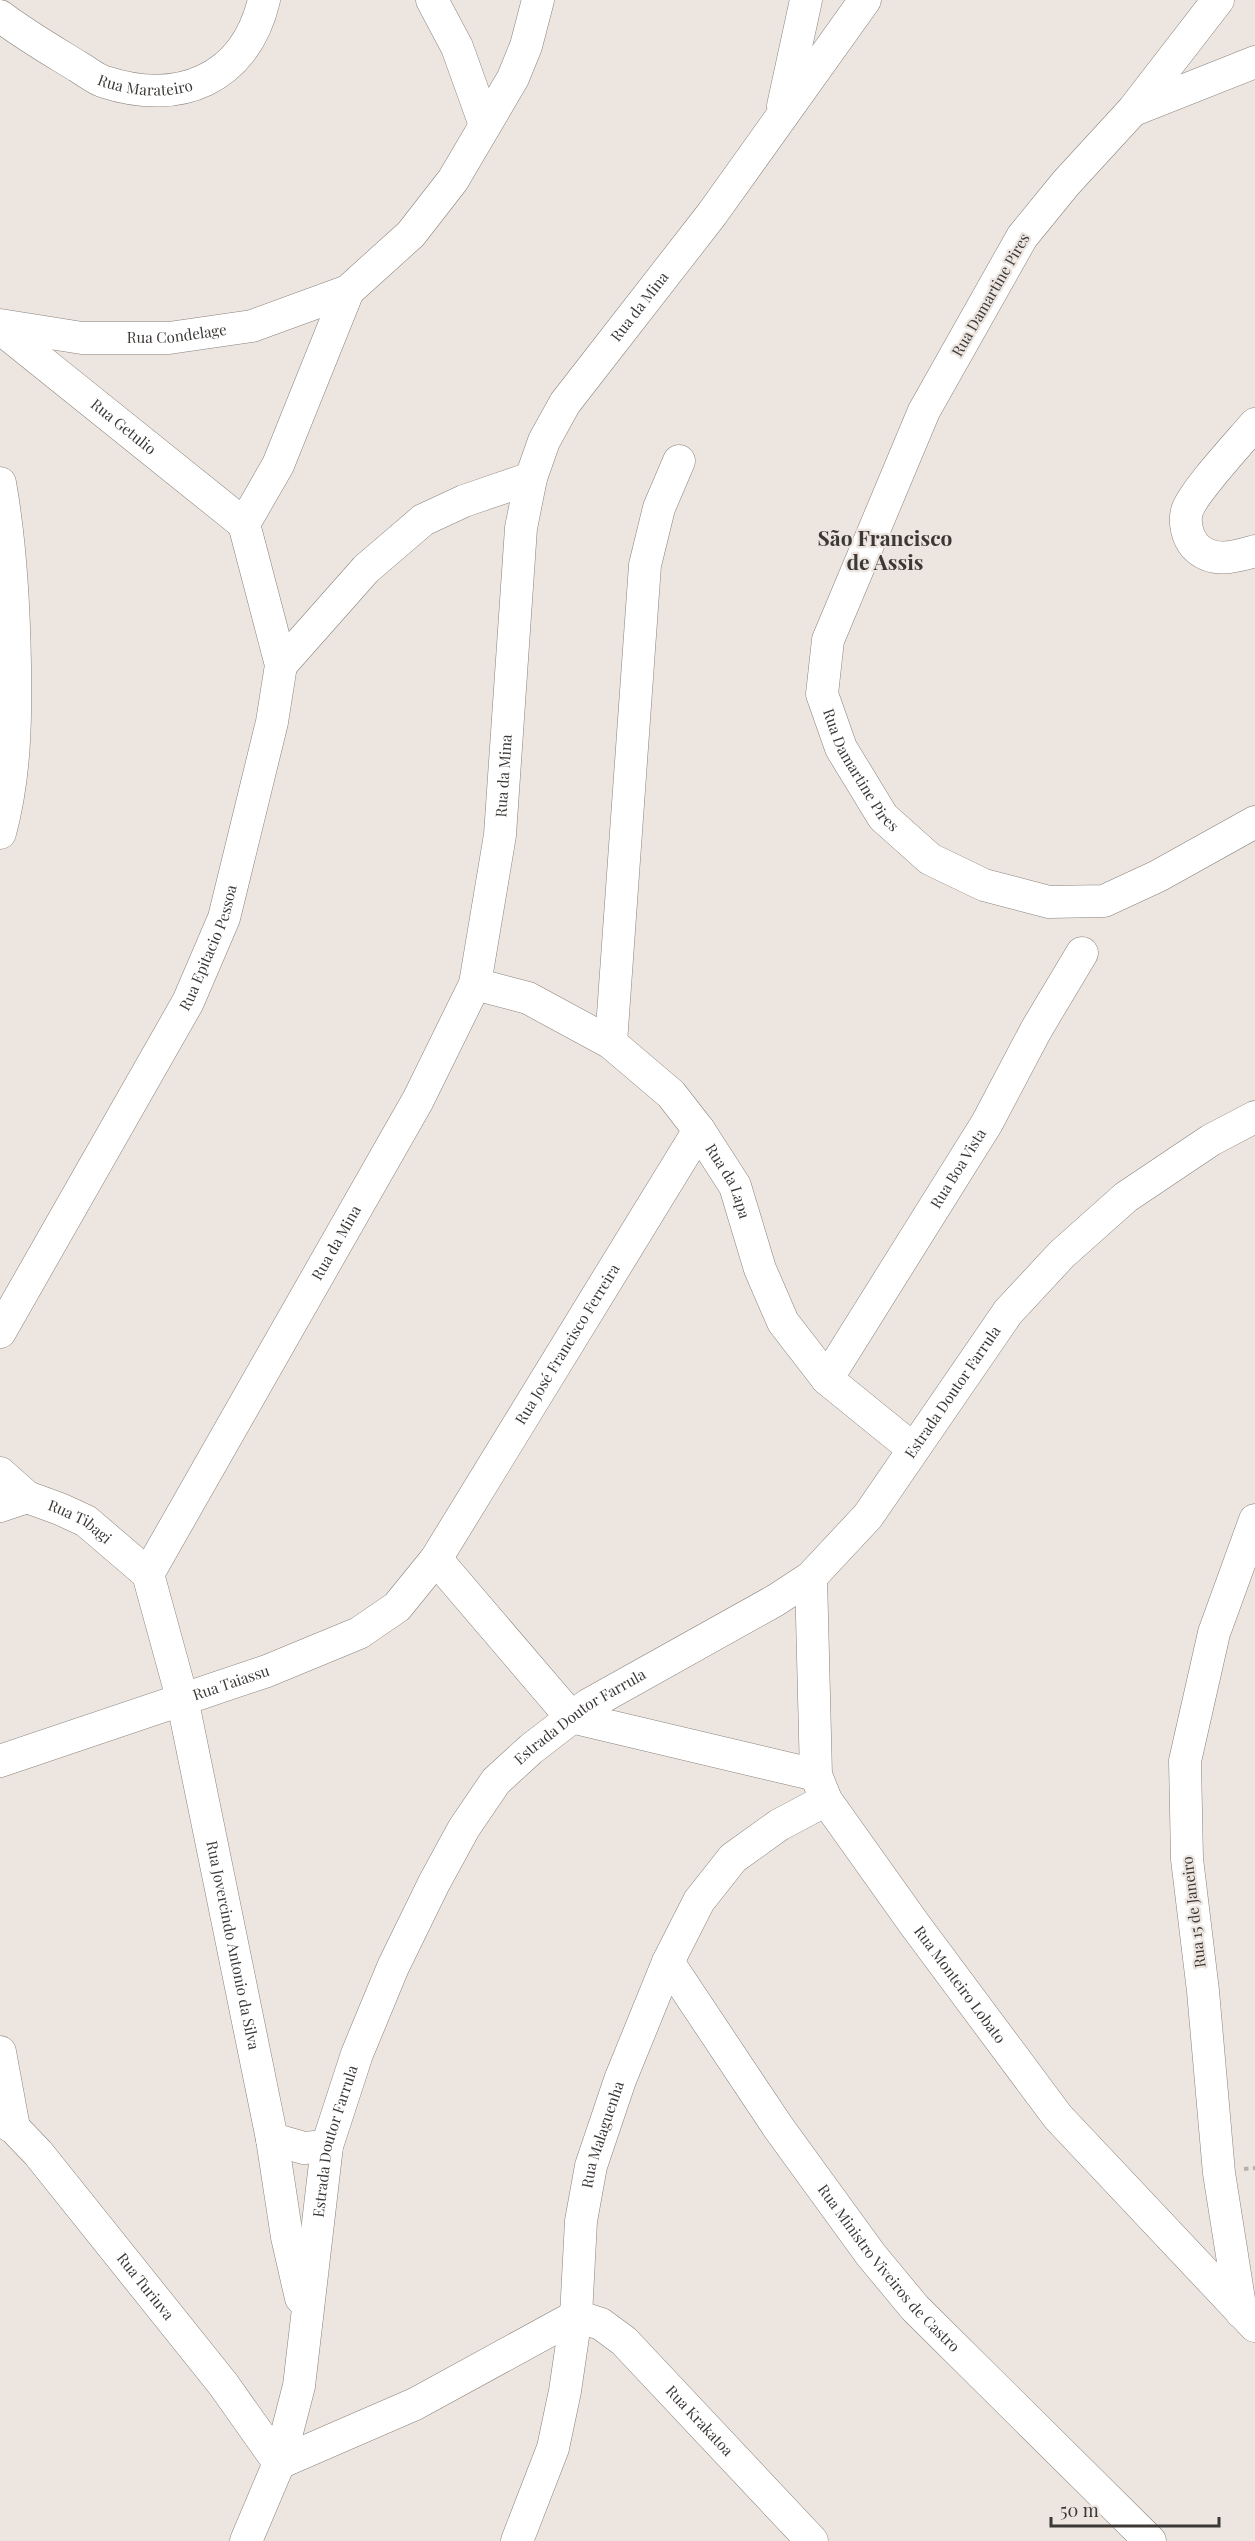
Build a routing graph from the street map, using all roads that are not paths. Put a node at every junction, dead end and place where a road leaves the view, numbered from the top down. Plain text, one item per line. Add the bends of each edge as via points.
1 (264, 0) edge
2 (432, 0) edge
3 (538, 0) edge
4 (806, 0) edge
5 (1218, 0) edge
6 (867, 4) edge
7 (0, 16) edge
8 (1255, 62) edge
9 (1133, 110) junction
10 (780, 122) junction
11 (485, 126) junction
12 (348, 291) junction
13 (0, 326) edge
14 (1255, 424) edge
15 (679, 461) dead end
16 (531, 478) junction
17 (0, 483) edge
18 (244, 524) junction
19 (1255, 551) edge
20 (8, 652) edge
21 (281, 664) junction
22 (1255, 822) edge
23 (0, 833) edge
24 (1082, 953) dead end
25 (475, 984) junction
26 (611, 1043) junction
27 (1255, 1117) edge
28 (699, 1130) junction
29 (0, 1332) edge
30 (827, 1379) junction
31 (912, 1448) junction
32 (0, 1473) edge
33 (13, 1501) edge
34 (1255, 1520) edge
35 (436, 1559) junction
36 (148, 1574) junction
37 (811, 1577) junction
38 (182, 1698) junction
39 (571, 1717) junction
40 (0, 1761) edge
41 (821, 1788) junction
42 (668, 1962) junction
43 (0, 2052) edge
44 (7, 2124) edge
45 (272, 2139) junction
46 (327, 2146) junction
47 (576, 2316) junction
48 (306, 2319) junction
49 (1248, 2319) edge
50 (279, 2463) junction
51 (246, 2541) edge
52 (517, 2541) edge
53 (812, 2541) edge
54 (1150, 2541) edge

1 - 7 street, Rua Marateiro via 241,53 220,73 186,89 148,91 103,81 26,36
2 - 11 street via 457,47
3 - 11 street, Rua Condelage via 513,78
4 - 10 street
5 - 9 street, Rua Damartine Pires
6 - 10 street, Rua da Mina
8 - 9 street
9 - 22 street, Rua Damartine Pires via 1022,237 924,411 828,640 822,694 841,748 883,817 930,859 984,885 1049,902 1104,901
10 - 16 street, Rua da Mina via 565,403 544,441
11 - 12 street, Rua Condelage via 453,180 411,234
12 - 13 street, Rua Condelage via 252,326 169,338 82,338
12 - 18 street, Rua Condelage via 278,465
13 - 18 street, Rua Getulio
14 - 19 street via 1192,501 1186,522 1192,543 1202,553 1218,558
15 - 26 street via 659,508 645,565
16 - 21 street via 423,520 366,569
16 - 25 street, Rua da Mina via 521,528 500,835
17 - 20 street via 12,574
18 - 21 street, Rua Epitacio Pessoa
20 - 23 street via 16,726
21 - 29 street, Rua Epitacio Pessoa via 272,722 224,918 188,1002
24 - 30 street, Rua Boa Vista via 987,1123
25 - 26 street, Rua da Lapa via 528,998
25 - 36 street, Rua da Mina via 418,1100
26 - 28 street, Rua da Lapa via 670,1094
27 - 31 street, Estrada Doutor Farrula via 1211,1140 1126,1197 1062,1254 1008,1312
28 - 30 street, Rua da Lapa via 735,1186 759,1269 783,1322
28 - 35 street, Rua José Francisco Ferreira
30 - 31 street, Rua da Lapa
31 - 37 street, Estrada Doutor Farrula via 868,1516
32 - 33 street, Rua Tibagi
33 - 36 street, Rua Tibagi via 86,1521
34 - 49 street, Rua 15 de Janeiro via 1214,1633 1185,1761 1187,1859 1220,2173
35 - 38 street, Rua Taiassu via 397,1607 359,1633 267,1671
35 - 39 street
36 - 38 street, Rua Jovercindo Antonio da Silva
37 - 39 street, Estrada Doutor Farrula
37 - 41 street
38 - 40 street, Rua Taiassu
38 - 45 street, Rua Jovercindo Antonio da Silva
39 - 41 street
39 - 46 street, Estrada Doutor Farrula via 496,1781 464,1828 393,1967 357,2054
41 - 42 street, Rua Malaguenha via 733,1858 699,1901
41 - 49 street, Rua Monteiro Lobato via 915,1925 1058,2117
42 - 47 street, Rua Malaguenha via 620,2080 591,2166 581,2221
42 - 54 street, Rua Ministro Viveiros de Castro via 778,2127 915,2308
43 - 44 street
44 - 50 street, Rua Turiuva via 38,2152 208,2366
45 - 46 street via 304,2148
45 - 48 street, Rua Jovercindo Antonio da Silva via 287,2237
46 - 48 street, Estrada Doutor Farrula
47 - 50 street via 416,2404
47 - 52 street, Rua Malaguenha via 553,2448
47 - 53 street, Rua Krakatoa via 601,2324 624,2341
48 - 50 street, Estrada Doutor Farrula via 299,2386
50 - 51 street, Estrada Doutor Farrula

